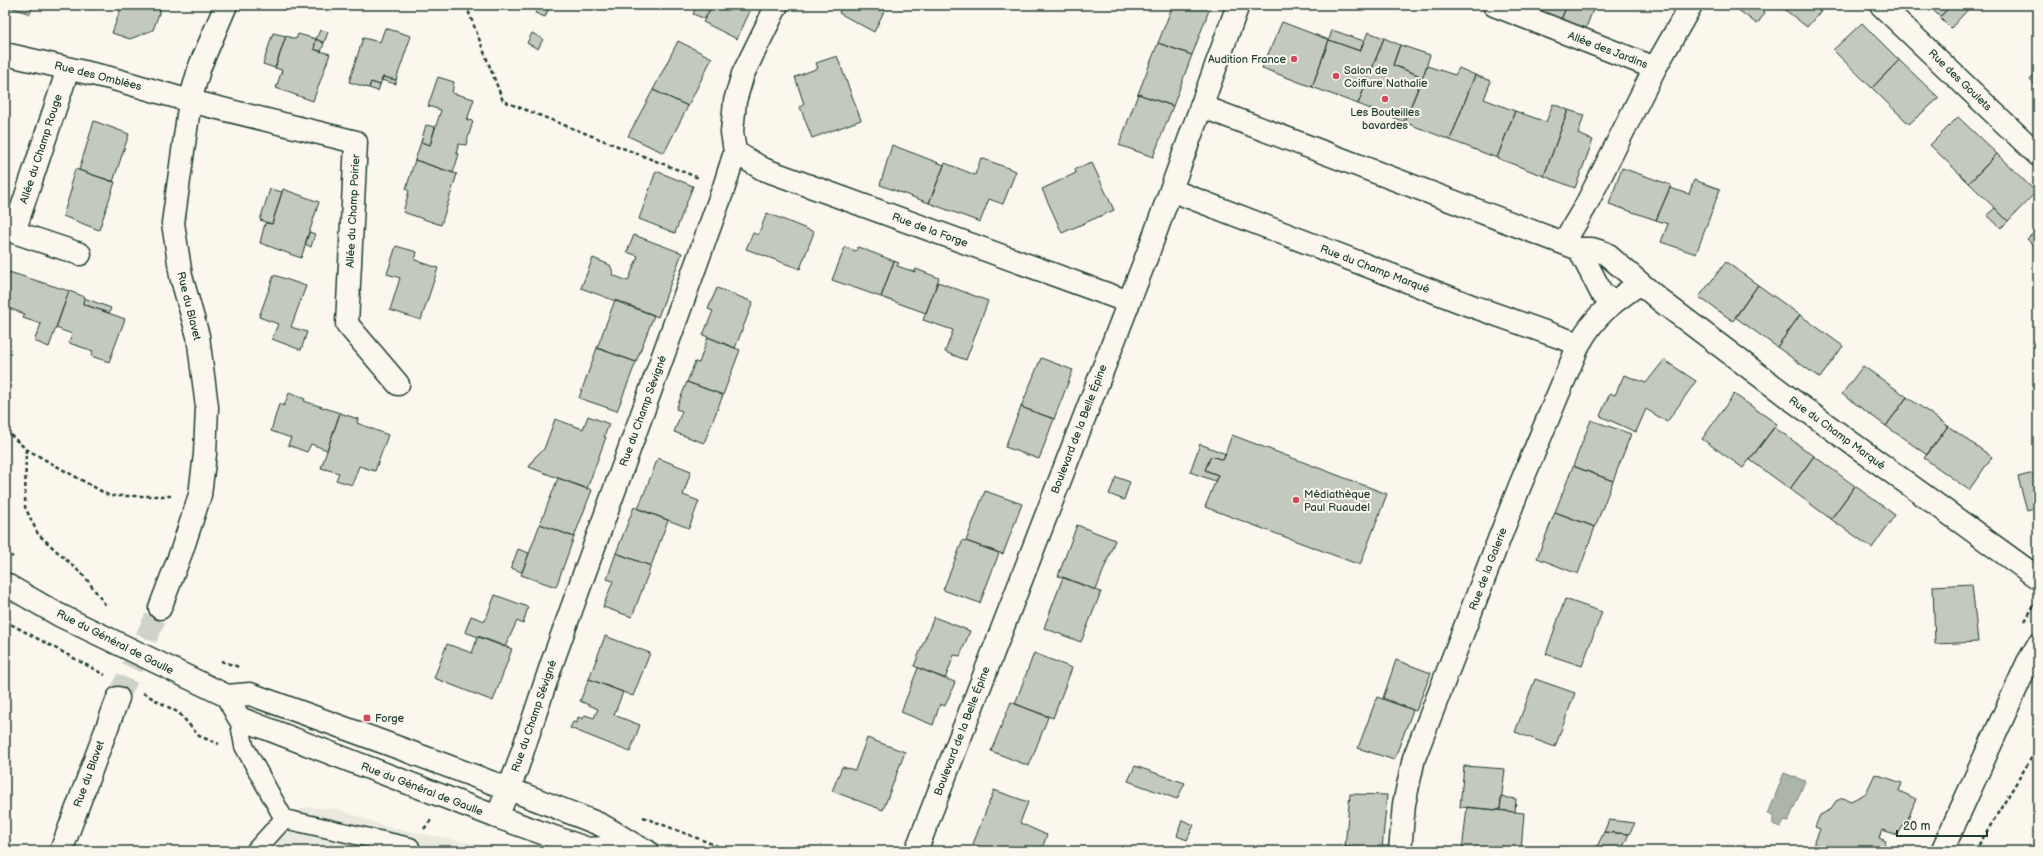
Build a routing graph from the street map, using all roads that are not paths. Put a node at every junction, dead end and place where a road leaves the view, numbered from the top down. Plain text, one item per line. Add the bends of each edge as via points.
1 (226, 5) edge
2 (777, 5) edge
3 (1238, 5) edge
4 (1494, 5) edge
5 (1691, 5) edge
6 (1881, 5) edge
7 (5, 54) edge
8 (1654, 68) junction
9 (68, 69) junction
10 (190, 101) junction
11 (1201, 106) junction
12 (735, 152) junction
13 (2038, 155) edge
14 (1171, 190) junction
15 (1572, 246) junction
16 (80, 254) dead end
17 (1639, 284) junction
18 (1129, 302) junction
19 (1613, 303) junction
20 (1579, 344) junction
21 (398, 384) dead end
22 (2038, 578) edge
23 (5, 584) edge
24 (160, 608) tunnel mouth
25 (2038, 645) edge
26 (227, 696) junction
27 (118, 698) tunnel mouth
28 (239, 718) junction
29 (509, 790) junction
30 (497, 817) junction
31 (284, 819) junction
32 (410, 848) dead end
33 (640, 849) edge
34 (61, 851) edge
35 (255, 851) edge
36 (916, 851) edge
37 (1400, 851) edge
38 (1942, 851) edge

1 - 10 street, Rue du Blavet via 200,66
2 - 12 street, Rue du Champ Sévigné via 743,74 735,101 732,132
3 - 11 street, Boulevard de la Belle Épine
4 - 8 street, Allée des Jardins
5 - 8 street, Allée des Jardins
6 - 13 street, Rue des Goulets
7 - 9 street, Rue des Omblées
8 - 15 street via 1585,207
9 - 10 street, Rue des Omblées
9 - 16 street, Allée du Champ Rouge via 14,232
10 - 21 street, Allée du Champ Poirier via 356,142 347,324
10 - 24 street, Rue du Blavet via 173,223 181,276 198,336 207,407 205,454 200,496
11 - 14 street, Boulevard de la Belle Épine
11 - 15 street, Rue du Champ Marqué
12 - 18 street, Rue de la Forge via 763,169
12 - 29 street, Rue du Champ Sévigné via 554,656
14 - 18 street, Boulevard de la Belle Épine
14 - 20 street, Rue du Champ Marqué via 1469,305
15 - 17 street, Rue du Champ Marqué via 1605,253
15 - 19 street via 1602,292
17 - 19 street
17 - 22 street, Rue du Champ Marqué via 1781,392
18 - 36 street, Boulevard de la Belle Épine
19 - 20 street, Rue de la Galerie via 1591,324
20 - 37 street, Rue de la Galerie via 1519,488 1414,758 1404,804
23 - 26 street, Rue du Général de Gaulle via 66,618
25 - 38 street
26 - 28 street
26 - 29 street, Rue du Général de Gaulle via 250,694 459,769
27 - 34 street, Rue du Blavet
28 - 30 street, Rue du Général de Gaulle
28 - 31 lane via 244,746
29 - 30 street, Rue du Champ Sévigné
29 - 33 street, Rue du Général de Gaulle via 596,823
30 - 33 street, Rue du Général de Gaulle via 588,849
31 - 32 lane
31 - 35 lane

